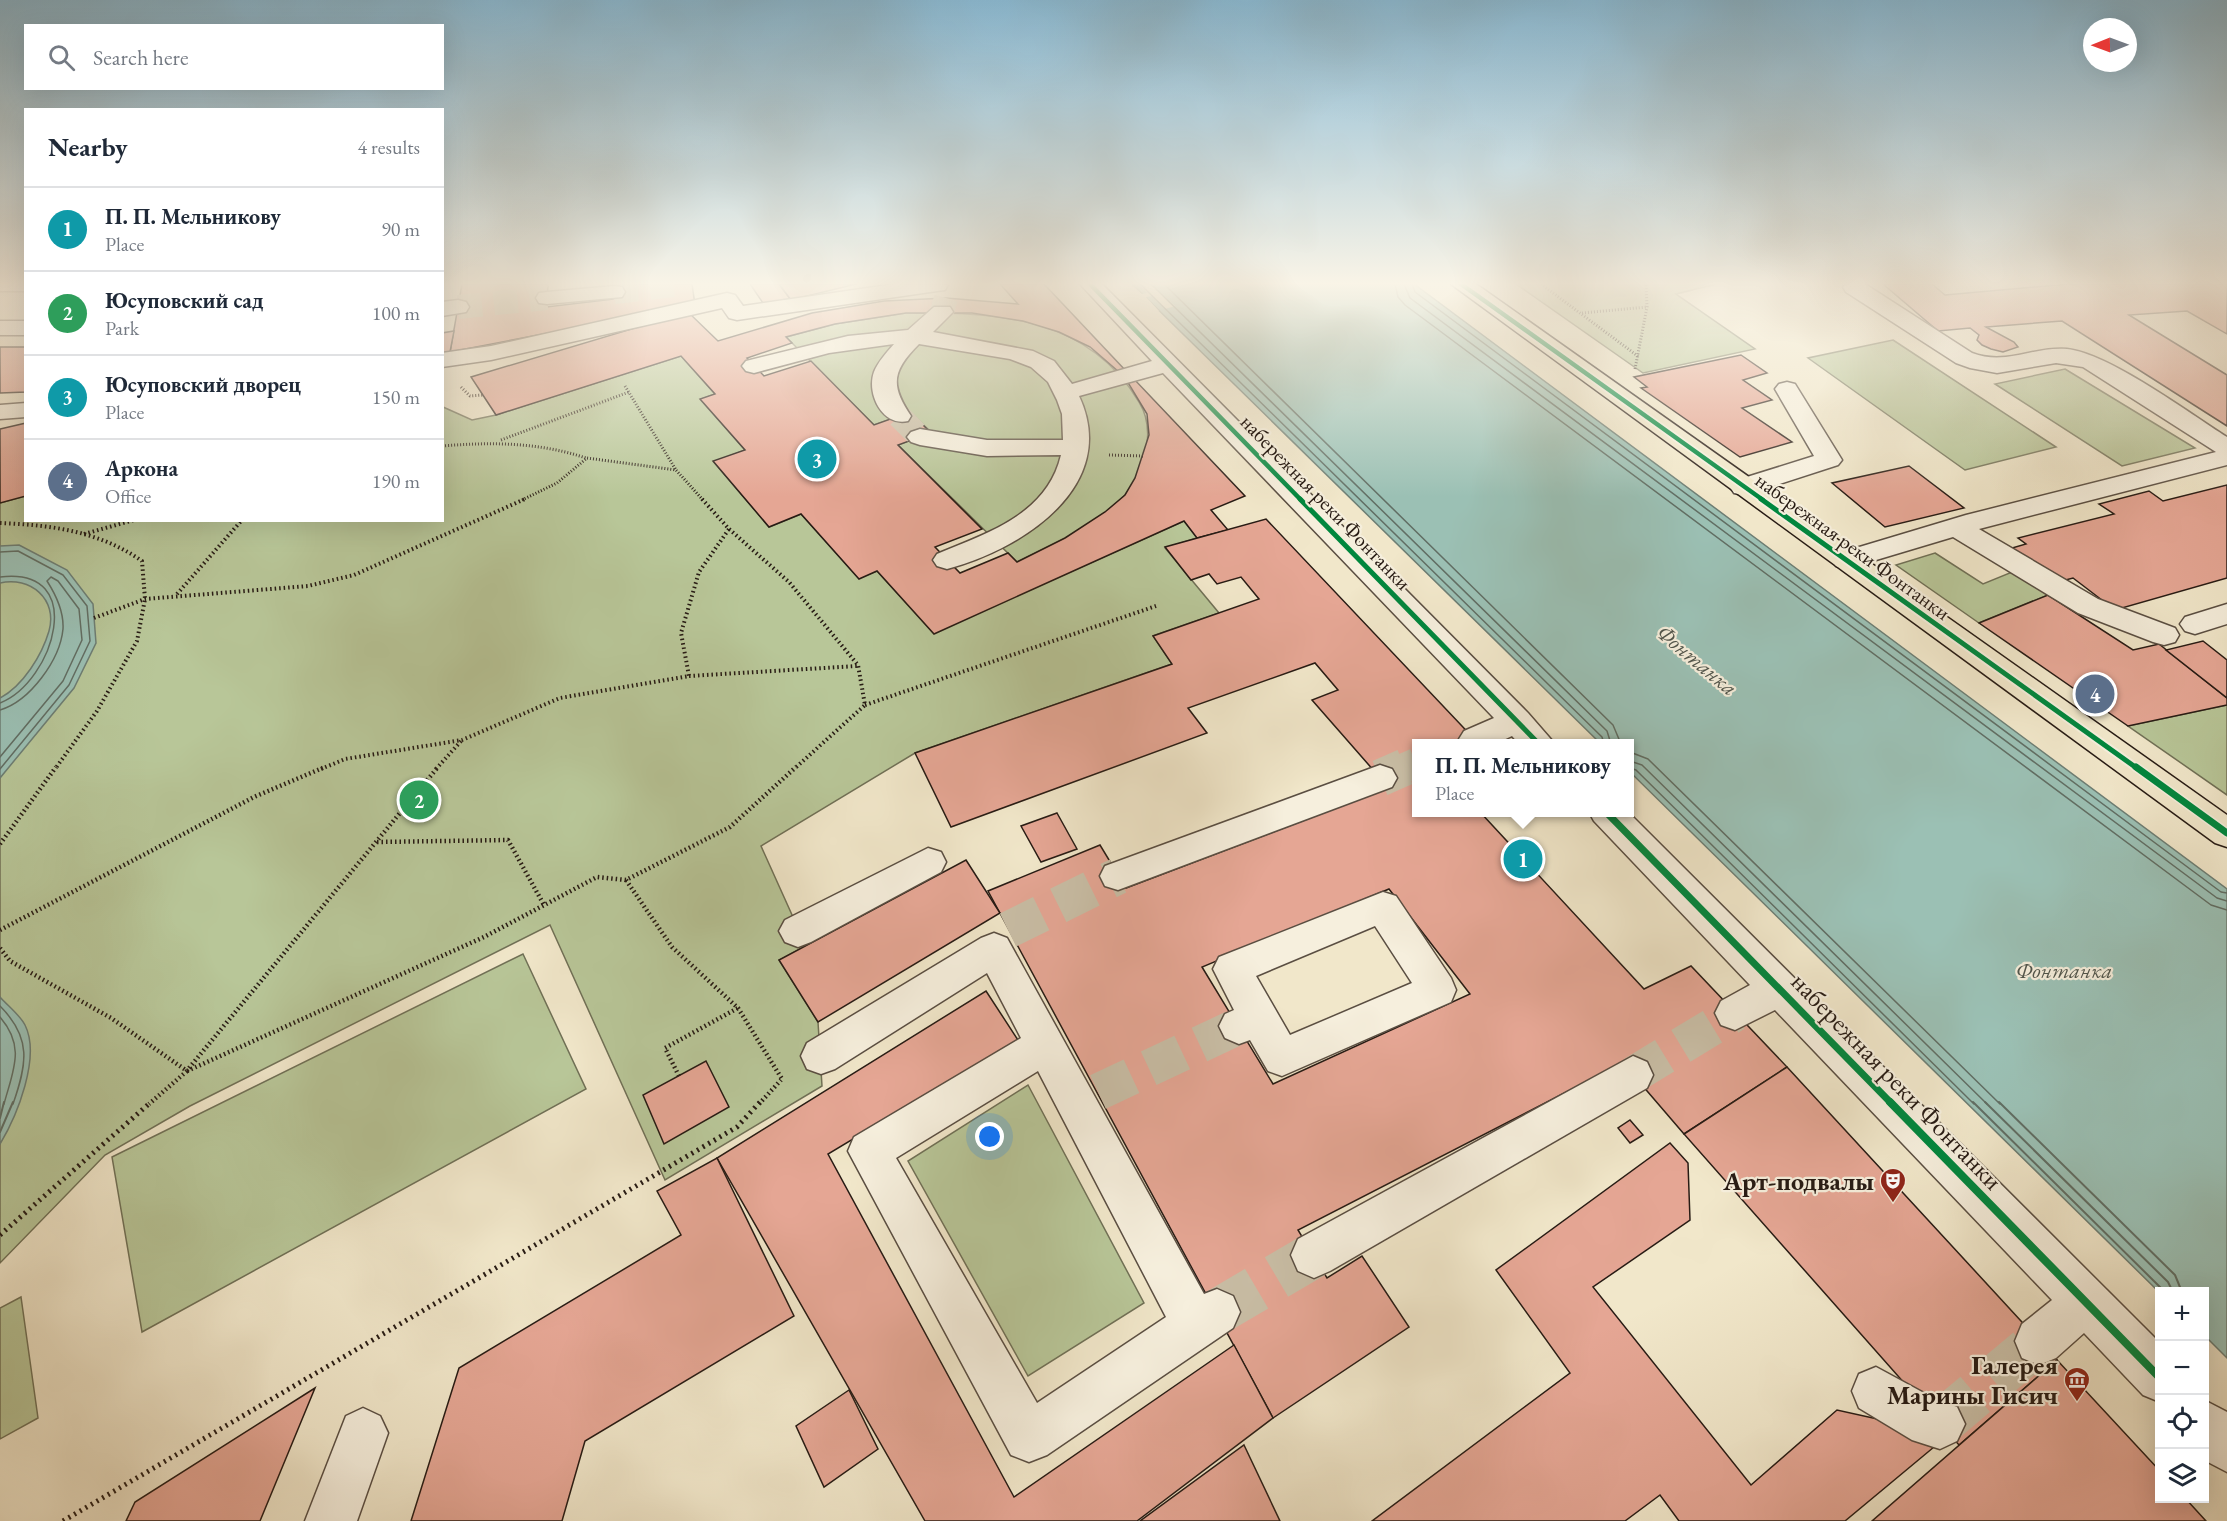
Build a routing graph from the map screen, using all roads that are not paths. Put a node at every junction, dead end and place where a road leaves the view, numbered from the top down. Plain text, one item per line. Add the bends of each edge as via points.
1 (477, 355) edge
2 (798, 355) edge
3 (895, 355) edge
4 (1019, 355) edge
5 (1159, 355) edge
6 (1560, 355) edge
7 (1960, 355) edge
8 (444, 360) edge
9 (1168, 364) junction
10 (754, 366) dead end
11 (1787, 389) dead end
12 (1065, 393) junction
13 (24, 411) edge
14 (0, 412) edge
15 (898, 416) tunnel mouth
16 (920, 437) tunnel mouth
17 (1077, 447) junction
18 (2227, 448) edge
19 (2227, 457) edge
20 (1743, 487) junction
21 (1957, 527) junction
22 (947, 560) dead end
23 (1846, 560) junction
24 (2227, 614) edge
25 (2195, 624) dead end
26 (2164, 635) dead end
27 (1528, 732) edge
28 (1475, 739) dead end
29 (1380, 778) tunnel mouth
30 (1610, 817) edge
31 (2227, 833) edge
32 (928, 862) dead end
33 (1118, 876) tunnel mouth
34 (798, 931) dead end
35 (1779, 988) junction
36 (1735, 1013) tunnel mouth
37 (1248, 1021) joint
38 (1046, 1045) junction
39 (821, 1056) road end
40 (1633, 1075) tunnel mouth
41 (1314, 1255) tunnel mouth
42 (2085, 1302) junction
43 (2039, 1341) tunnel mouth
44 (2155, 1373) edge
45 (1876, 1391) dead end
46 (1940, 1424) dead end
47 (2209, 1428) edge
48 (363, 1433) dead end
49 (2227, 1447) edge
50 (331, 1521) edge

1 - 8 street
2 - 10 street
3 - 15 street via 882,382 885,399
4 - 12 street via 1040,362
5 - 9 street, набережная реки Фонтанки
6 - 20 main road, набережная реки Фонтанки
7 - 18 street via 1983,365 2003,366 2074,355
9 - 12 street
9 - 27 street, набережная реки Фонтанки
11 - 20 street via 1829,460
12 - 17 street via 1076,425
13 - 14 street
16 - 17 street via 987,448
17 - 22 street via 1069,473 1023,525
19 - 21 street
20 - 23 main road, набережная реки Фонтанки
21 - 23 street
21 - 26 street via 2088,606
23 - 31 main road, набережная реки Фонтанки
24 - 25 street
27 - 28 street
29 - 33 street
30 - 35 street, набережная реки Фонтанки
32 - 34 street
35 - 36 street
35 - 42 street, набережная реки Фонтанки
37 - 37 street via 1232,969 1383,907 1437,990 1282,1058
38 - 38 street via 869,1151 1029,1437 1206,1319 1087,1097
38 - 39 street via 1001,939
40 - 41 street
42 - 43 street
42 - 44 street, набережная реки Фонтанки
45 - 46 street via 1929,1423
47 - 49 street
48 - 50 street

